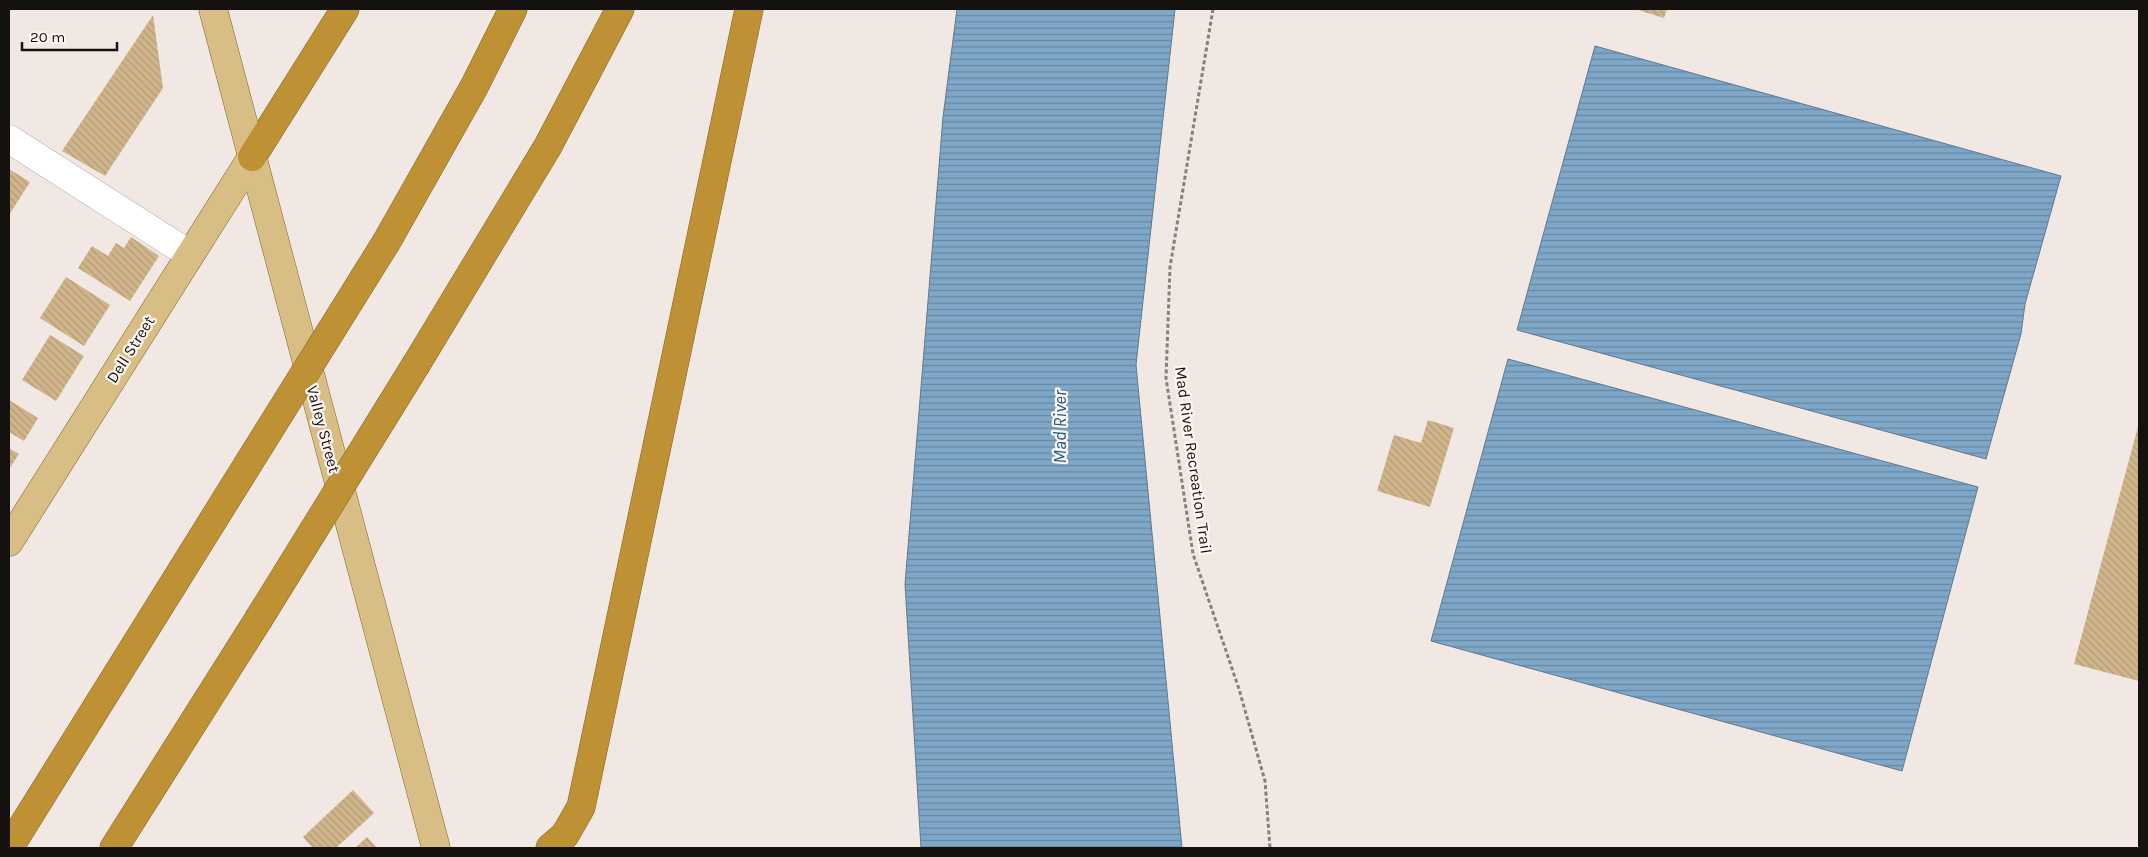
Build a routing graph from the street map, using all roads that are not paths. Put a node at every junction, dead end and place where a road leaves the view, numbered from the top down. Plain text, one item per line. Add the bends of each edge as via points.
1 (213, 9) edge
2 (345, 9) edge
3 (513, 9) edge
4 (620, 9) edge
5 (749, 9) edge
6 (9, 139) edge
7 (252, 157) junction
8 (189, 254) junction
9 (9, 542) edge
10 (9, 848) edge
11 (114, 848) edge
12 (436, 848) edge
13 (550, 848) edge

1 - 7 main road, Valley Street
2 - 7 highway
3 - 10 highway, bridge via 474,87 387,241
4 - 11 highway, bridge via 548,146 418,363
5 - 13 highway via 582,807 565,835
6 - 8 lane
7 - 8 main road, Dell Street
7 - 12 main road, Valley Street
8 - 9 main road, Dell Street

